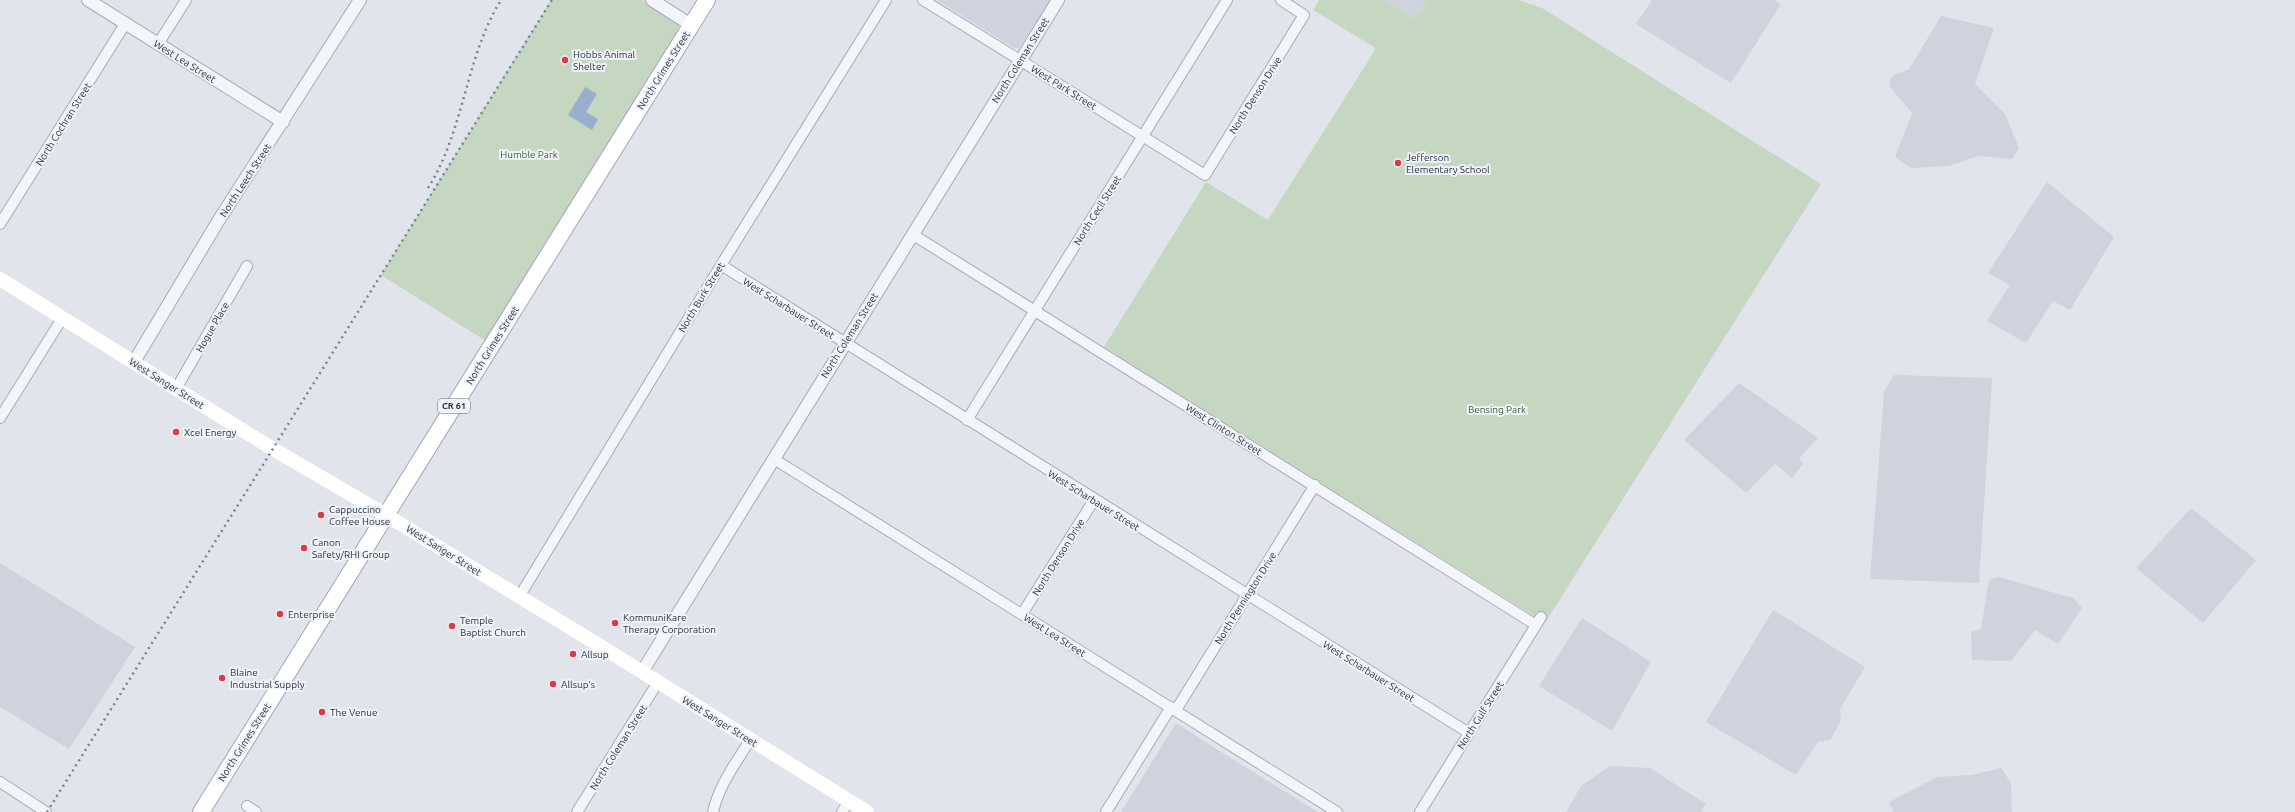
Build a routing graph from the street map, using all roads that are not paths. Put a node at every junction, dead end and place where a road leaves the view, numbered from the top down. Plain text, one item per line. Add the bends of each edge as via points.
1 (88, 0) edge
2 (186, 0) edge
3 (360, 0) edge
4 (652, 0) edge
5 (707, 0) edge
6 (886, 0) edge
7 (923, 0) edge
8 (1058, 0) edge
9 (1227, 0) edge
10 (1281, 0) edge
11 (126, 24) junction
12 (691, 25) junction
13 (158, 44) junction
14 (1020, 60) junction
15 (283, 122) junction
16 (1143, 136) junction
17 (1205, 175) joint
18 (0, 224) edge
19 (912, 234) junction
20 (721, 265) junction
21 (247, 266) dead end
22 (0, 279) edge
23 (1035, 310) junction
24 (63, 317) junction
25 (845, 343) junction
26 (134, 362) junction
27 (176, 388) junction
28 (0, 418) edge
29 (967, 420) junction
30 (774, 458) junction
31 (1314, 485) junction
32 (1094, 500) junction
33 (386, 515) junction
34 (1247, 595) junction
35 (519, 596) junction
36 (1022, 614) junction
37 (1538, 621) joint
38 (642, 672) junction
39 (658, 682) junction
40 (1173, 709) junction
41 (1469, 733) junction
42 (750, 740) junction
43 (0, 782) edge
44 (247, 806) dead end
45 (845, 806) edge
46 (46, 812) edge
47 (201, 812) edge
48 (256, 812) edge
49 (577, 812) edge
50 (713, 812) edge
51 (867, 812) edge
52 (1106, 812) edge
53 (1337, 812) edge
54 (1420, 812) edge

1 - 11 street, West Lea Street
2 - 13 street
3 - 15 street, North Leech Street
4 - 12 street
5 - 12 main road, North Grimes Street / CR 61
6 - 20 street, North Burk Street
7 - 14 street, West Park Street
8 - 14 street, North Coleman Street
9 - 16 street, North Cecil Street
10 - 17 street, North Denson Drive via 1304,15
11 - 13 street, West Lea Street
11 - 18 street, North Cochran Street
12 - 33 main road, North Grimes Street / CR 61
13 - 15 street, West Lea Street
14 - 16 street, West Park Street
14 - 19 street, North Coleman Street
15 - 26 street, North Leech Street via 217,223
16 - 17 street, West Park Street
16 - 23 street, North Cecil Street
19 - 23 street, West Clinton Street
19 - 25 street, North Coleman Street
20 - 25 street, West Scharbauer Street
20 - 35 street, North Burk Street
21 - 27 street, Hogue Place
22 - 24 main road, West Sanger Street
23 - 29 street, North Cecil Street
23 - 31 street, West Clinton Street
24 - 26 main road, West Sanger Street
24 - 28 street
25 - 29 street, West Scharbauer Street
25 - 30 street, North Coleman Street
26 - 27 main road, West Sanger Street
27 - 33 main road, West Sanger Street
29 - 32 street, West Scharbauer Street
30 - 36 street, West Lea Street
30 - 38 street, North Coleman Street
31 - 34 street, North Pennington Drive
31 - 37 street, West Clinton Street
32 - 34 street, West Scharbauer Street
32 - 36 street, North Denson Drive
33 - 35 main road, West Sanger Street
33 - 47 main road, North Grimes Street / CR 61
34 - 40 street, North Pennington Drive
34 - 41 street, West Scharbauer Street
35 - 38 main road, West Sanger Street
36 - 40 street, West Lea Street
37 - 41 street, North Gulf Street
38 - 39 main road, West Sanger Street
39 - 42 main road, West Sanger Street
39 - 49 street, North Coleman Street
40 - 52 street, North Pennington Drive
40 - 53 street, West Lea Street
41 - 54 street, North Gulf Street
42 - 45 main road, West Sanger Street
42 - 50 street via 716,797
43 - 46 street
44 - 48 street
45 - 51 main road, West Sanger Street

